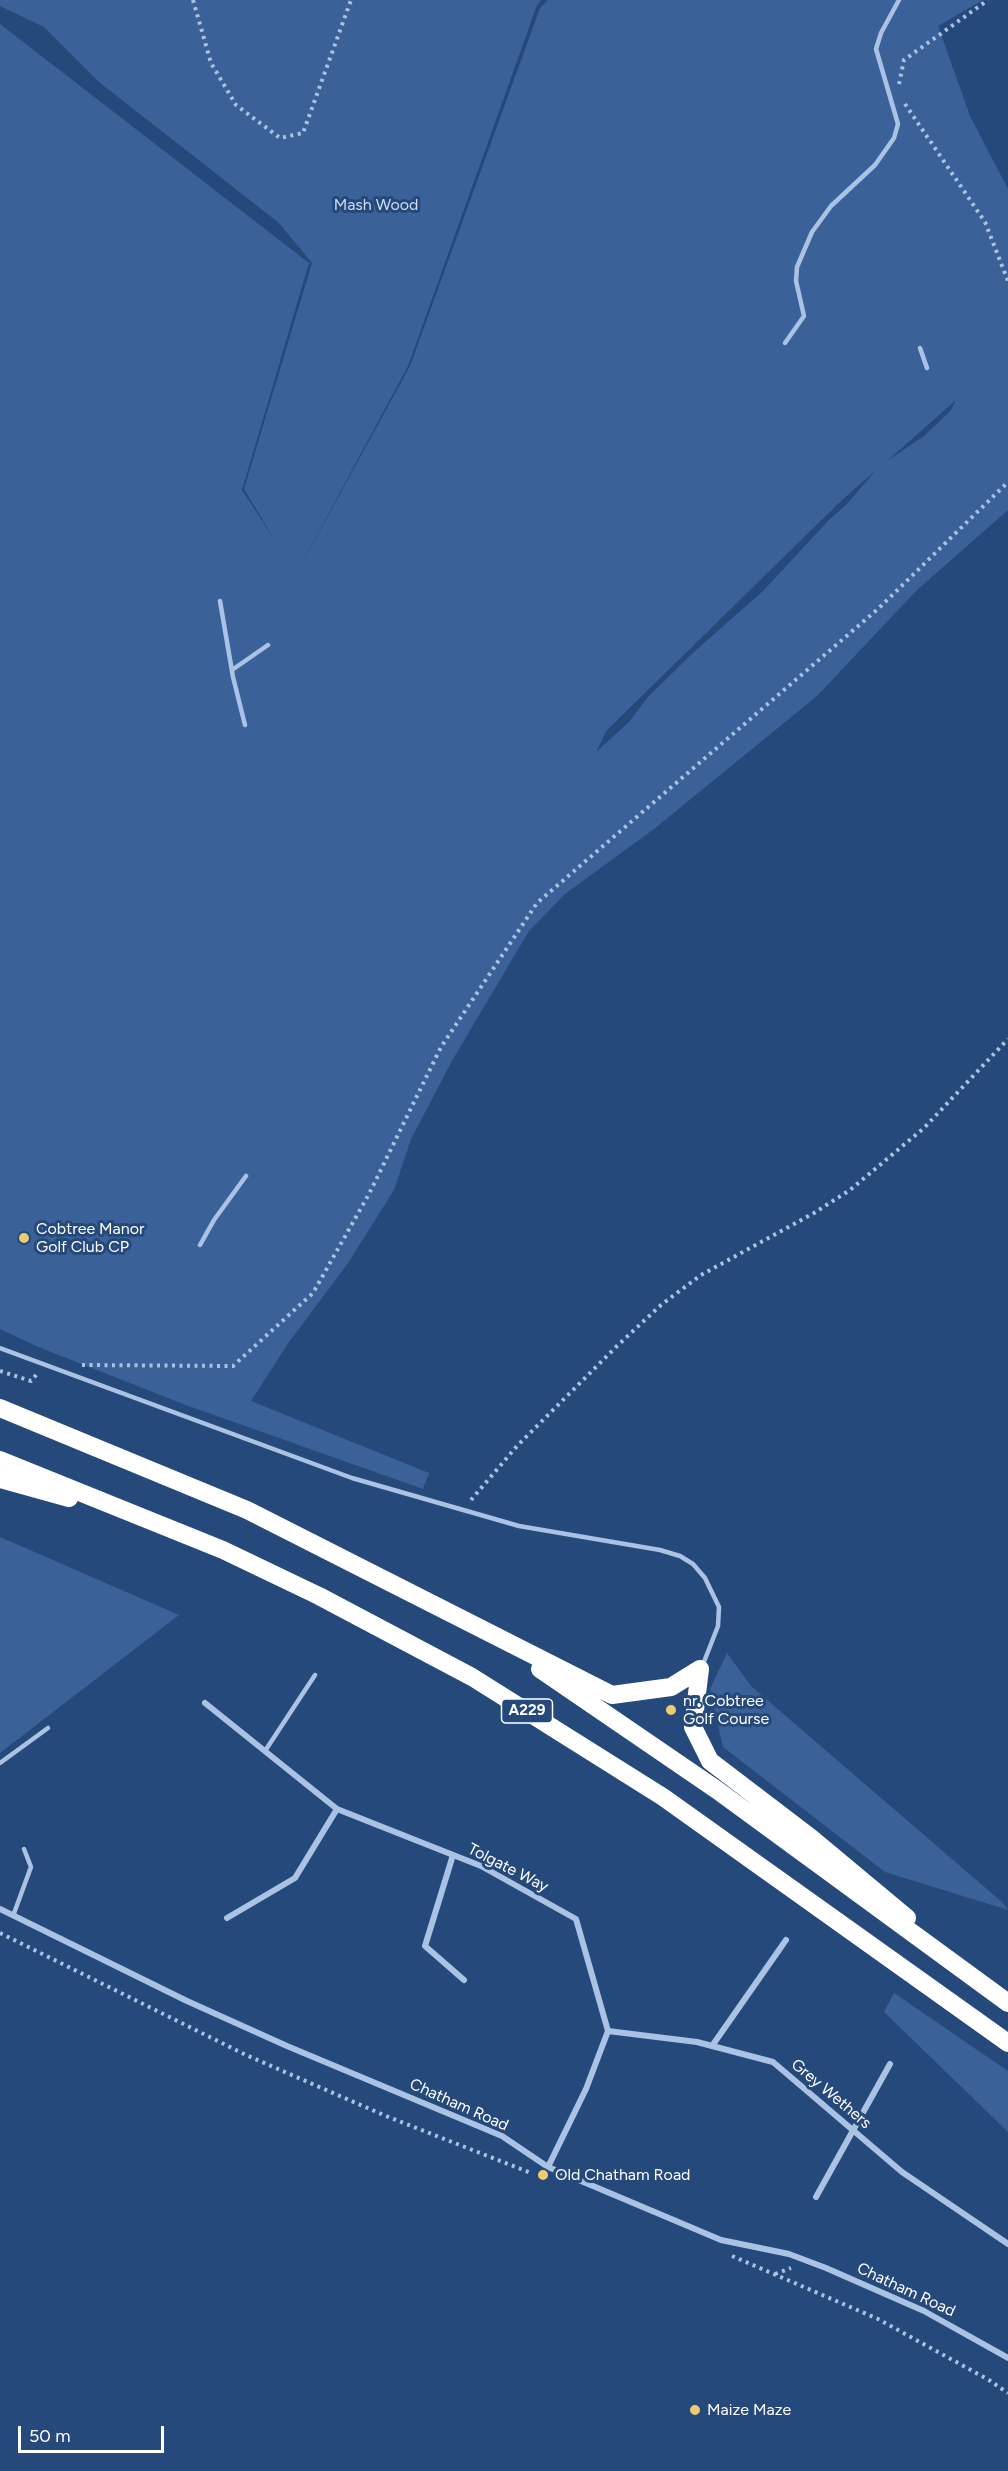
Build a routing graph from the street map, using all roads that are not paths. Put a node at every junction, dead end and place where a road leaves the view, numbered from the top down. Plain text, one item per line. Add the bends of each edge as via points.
1 (899, 0) edge
2 (785, 343) dead end
3 (920, 348) dead end
4 (927, 368) dead end
5 (220, 601) dead end
6 (268, 645) dead end
7 (232, 670) junction
8 (245, 725) dead end
9 (246, 1176) dead end
10 (200, 1245) dead end
11 (0, 1348) edge
12 (0, 1408) edge
13 (0, 1460) edge
14 (0, 1479) edge
15 (157, 1522) junction
16 (449, 1613) junction
17 (700, 1669) junction
18 (315, 1675) dead end
19 (205, 1703) dead end
20 (48, 1728) dead end
21 (264, 1751) junction
22 (0, 1763) edge
23 (337, 1809) junction
24 (24, 1849) dead end
25 (453, 1855) junction
26 (0, 1909) edge
27 (13, 1916) junction
28 (227, 1918) dead end
29 (786, 1940) dead end
30 (967, 1975) junction
31 (465, 1980) dead end
32 (1008, 2003) edge
33 (608, 2031) junction
34 (1008, 2043) edge
35 (712, 2046) junction
36 (890, 2064) dead end
37 (855, 2131) junction
38 (548, 2167) junction
39 (816, 2197) dead end
40 (1008, 2244) edge
41 (1008, 2358) edge

1 - 2 lane via 876,50 898,124 894,138 875,165 831,206 813,232 796,281 804,316
3 - 4 lane
5 - 7 lane
6 - 7 lane
7 - 8 lane
9 - 10 lane
11 - 17 lane via 352,1478 519,1526 680,1556 705,1578 718,1606 718,1626
12 - 16 highway, A229 via 247,1510
13 - 15 highway, A229
14 - 15 highway
15 - 34 highway, A229 via 319,1596 530,1712 663,1797
16 - 17 highway via 612,1695 671,1687
16 - 30 highway, A229 via 527,1660 717,1790
17 - 30 highway via 693,1727 710,1761 888,1901
18 - 21 lane
19 - 21 street, Tolgate Way
20 - 22 lane
21 - 23 street, Tolgate Way
23 - 25 street, Tolgate Way
23 - 28 street via 295,1878
24 - 27 lane via 31,1867
25 - 31 street via 425,1946
25 - 33 street, Tolgate Way via 481,1866 576,1919
26 - 27 street, Chatham Road
27 - 38 street, Chatham Road via 197,2006 502,2136
29 - 35 street
30 - 32 highway, A229
33 - 35 street, Grey Wethers
33 - 38 street via 586,2089
35 - 37 street, Grey Wethers via 773,2062
36 - 37 street
37 - 39 street
37 - 40 street, Grey Wethers via 902,2172
38 - 41 street, Chatham Road via 721,2240 789,2254 836,2272 924,2311

